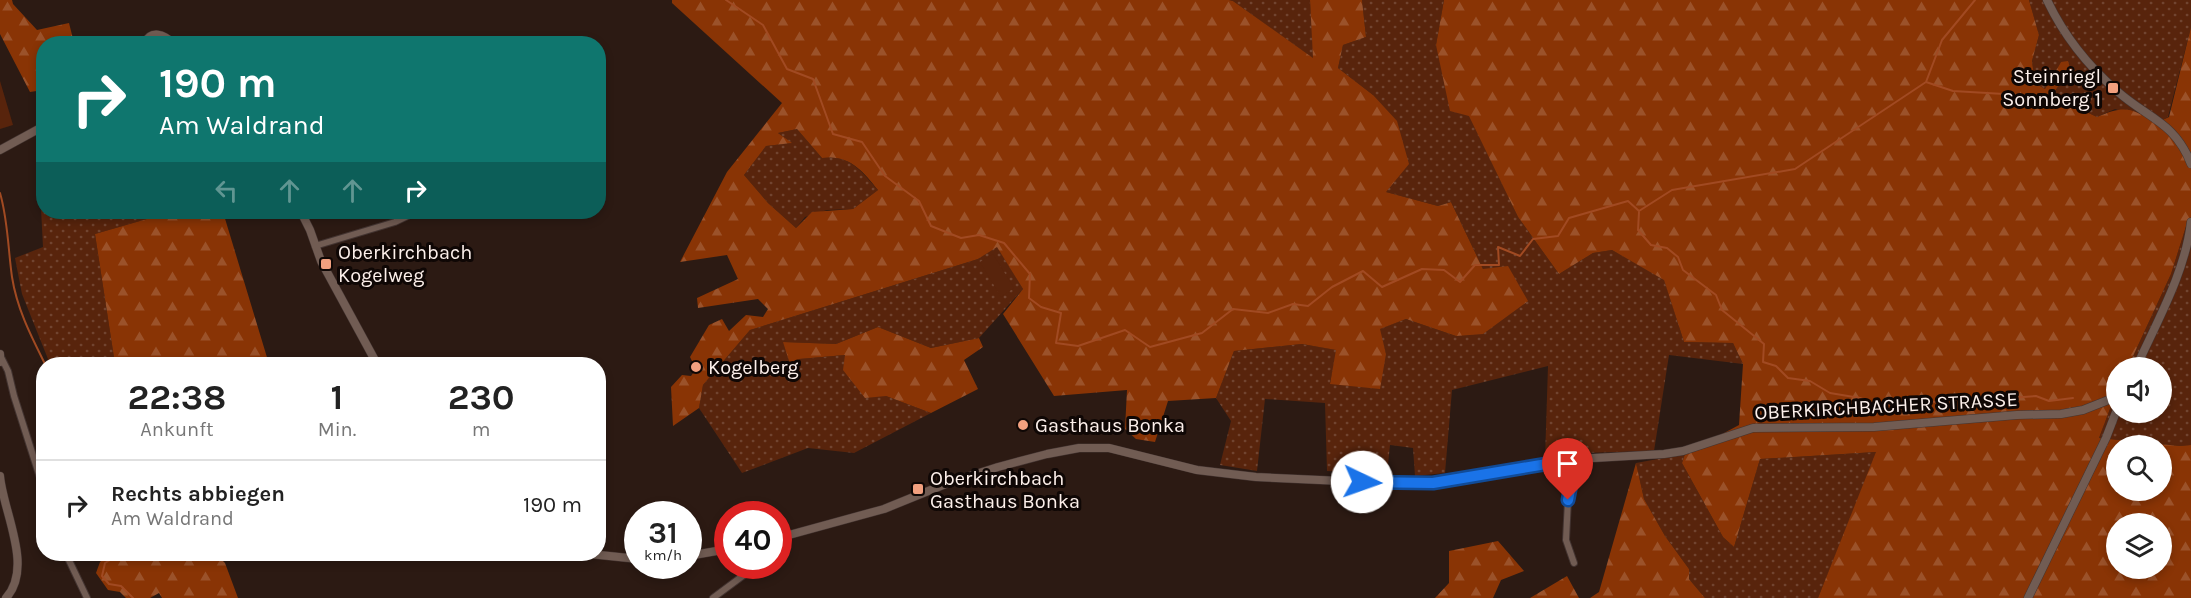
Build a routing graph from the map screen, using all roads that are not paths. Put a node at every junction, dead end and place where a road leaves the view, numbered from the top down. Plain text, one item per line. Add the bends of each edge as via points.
1 (2047, 0) edge
2 (36, 130) edge
3 (0, 150) edge
4 (2191, 164) edge
5 (304, 219) edge
6 (401, 219) edge
7 (2191, 222) edge
8 (315, 246) junction
9 (0, 354) edge
10 (373, 357) edge
11 (2141, 357) edge
12 (0, 362) edge
13 (2106, 401) edge
14 (2112, 423) edge
15 (1576, 459) junction
16 (36, 465) edge
17 (0, 476) edge
18 (792, 534) edge
19 (606, 556) edge
20 (624, 558) edge
21 (69, 561) edge
22 (1574, 563) dead end
23 (739, 579) edge
24 (6, 598) edge
25 (87, 598) edge
26 (713, 598) edge
27 (2028, 598) edge

1 - 4 street via 2065,35 2084,59 2118,93 2169,128 2185,148
2 - 3 street
5 - 8 street
6 - 8 street
7 - 11 street via 2175,282
8 - 10 street
9 - 12 street
9 - 16 street via 7,365
13 - 15 street, OBERKIRCHBACHER STRASSE via 2061,414 1874,427 1753,428 1683,451
14 - 27 street
15 - 18 street, OBERKIRCHBACHER STRASSE via 1449,481 1408,484 1256,477 1197,470 1119,450 1079,448 998,467 884,509
15 - 22 street via 1566,540
17 - 24 street via 17,560 16,579
19 - 20 street
21 - 25 street
23 - 26 street

